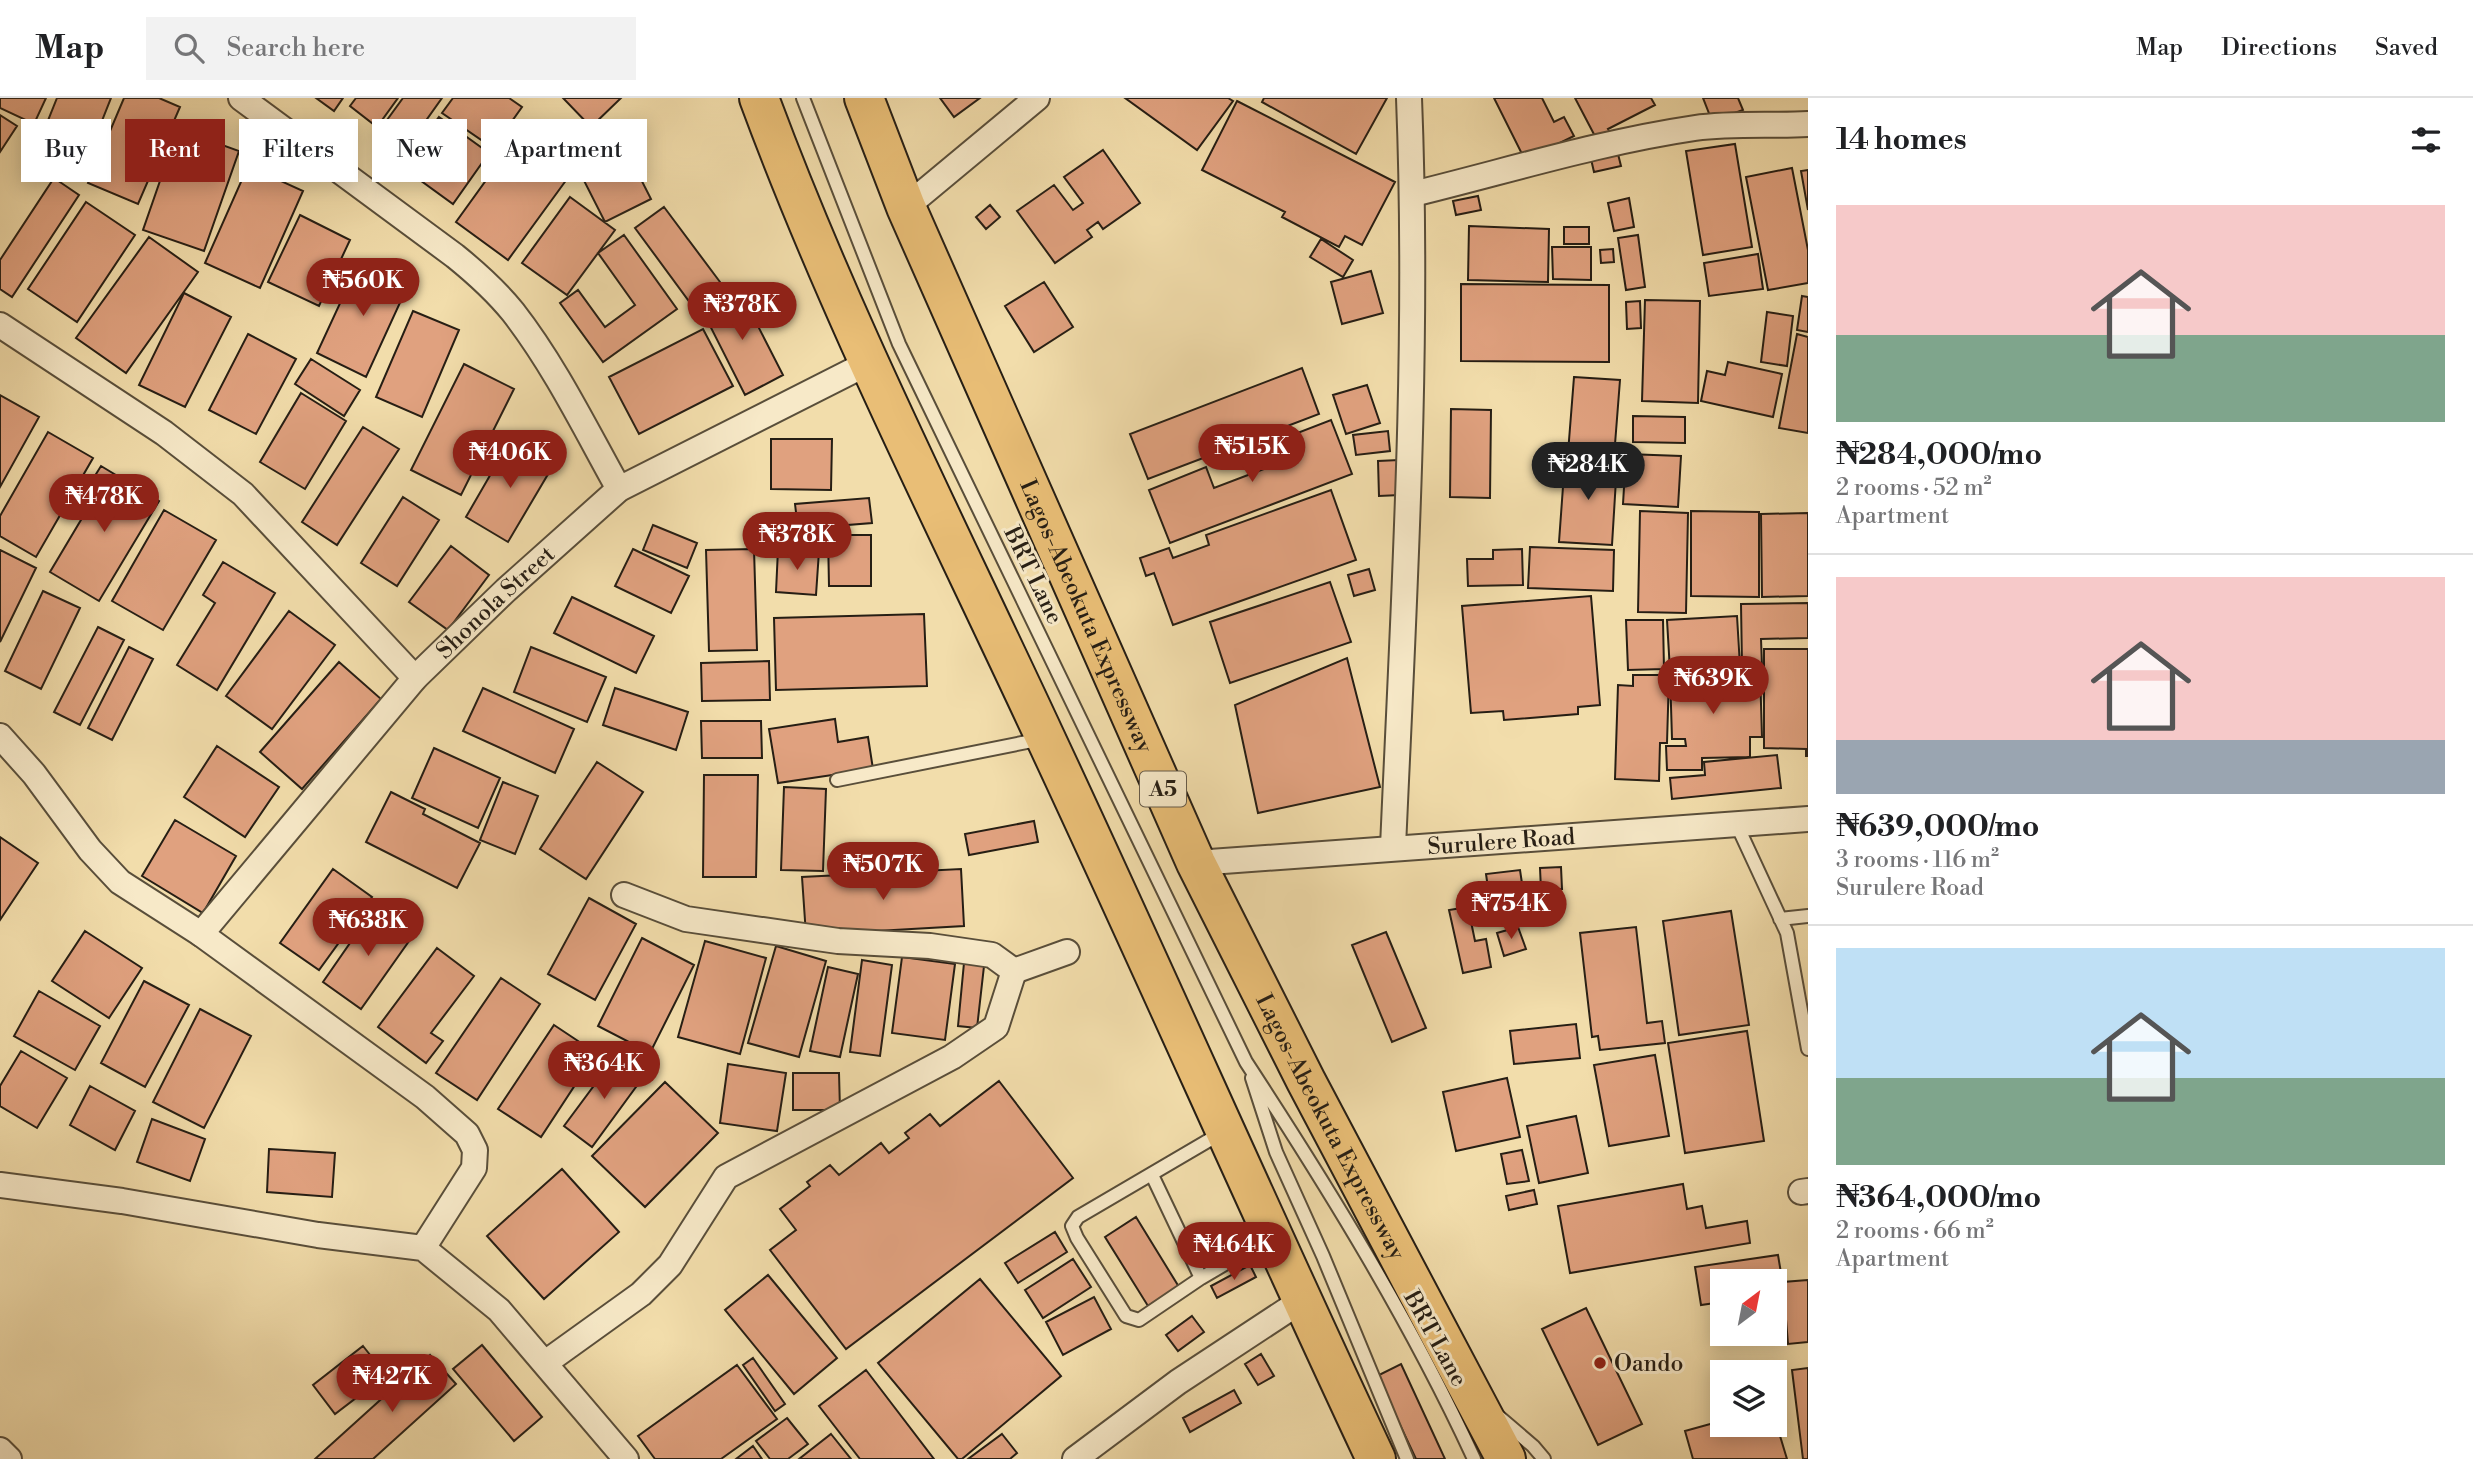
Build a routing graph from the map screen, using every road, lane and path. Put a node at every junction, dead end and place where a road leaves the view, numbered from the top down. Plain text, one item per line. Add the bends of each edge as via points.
1 (241, 98) edge
2 (759, 98) edge
3 (803, 98) edge
4 (864, 98) edge
5 (1037, 98) edge
6 (1409, 98) edge
7 (1808, 124) edge
8 (1413, 194) junction
9 (906, 206) junction
10 (0, 325) edge
11 (867, 363) junction
12 (619, 489) junction
13 (415, 678) junction
14 (0, 736) edge
15 (1046, 738) junction
16 (837, 780) dead end
17 (1808, 818) edge
18 (1736, 822) junction
19 (1393, 847) junction
20 (1196, 863) junction
21 (624, 895) dead end
22 (1808, 916) edge
23 (1780, 919) junction
24 (201, 934) junction
25 (1067, 952) dead end
26 (1014, 971) junction
27 (1808, 1049) edge
28 (1246, 1062) junction
29 (1224, 1131) junction
30 (1152, 1175) junction
31 (0, 1185) edge
32 (1275, 1236) junction
33 (423, 1248) junction
34 (1201, 1278) junction
35 (1301, 1301) junction
36 (545, 1363) junction
37 (1470, 1392) junction
38 (0, 1450) edge
39 (9, 1459) edge
40 (626, 1459) edge
41 (1075, 1459) edge
42 (1376, 1459) edge
43 (1406, 1459) edge
44 (1474, 1459) edge
45 (1506, 1459) edge
46 (1544, 1459) edge

1 - 12 street via 485,281 514,313 556,377
2 - 11 highway
3 - 28 lane, BRT Lane via 898,344
4 - 9 highway, Lagos-Abeokuta Expressway / A5
5 - 9 street
6 - 8 street
7 - 8 street via 1699,127 1647,136
8 - 19 street via 1408,531
9 - 20 highway, Lagos-Abeokuta Expressway / A5
10 - 13 street via 164,433 243,494
11 - 12 street, Shonola Street
11 - 15 highway
12 - 13 street, Shonola Street
13 - 24 street, Shonola Street
14 - 24 street via 120,882
15 - 16 lane
15 - 29 highway
17 - 18 street, Surulere Road
18 - 19 street, Surulere Road
18 - 23 lane
19 - 20 street, Surulere Road
20 - 37 highway, Lagos-Abeokuta Expressway / A5
21 - 26 street via 686,919 838,941 992,955
22 - 23 lane
23 - 27 lane via 1787,933
24 - 33 street via 425,1097 467,1134 475,1150 474,1168
25 - 26 street
26 - 36 street via 996,1027 952,1057 726,1177 670,1265 641,1294
28 - 43 lane, BRT Lane via 1276,1152
28 - 44 lane, BRT Lane via 1370,1262 1440,1384
29 - 30 lane
29 - 32 highway
30 - 34 lane
30 - 34 lane via 1077,1217 1072,1226 1077,1238 1132,1319 1139,1320
31 - 33 street
32 - 34 lane
32 - 35 highway
33 - 36 street via 499,1310
35 - 41 street via 1178,1382
35 - 42 highway
36 - 40 street
37 - 45 highway, Lagos-Abeokuta Expressway / A5
37 - 46 lane
38 - 39 street

